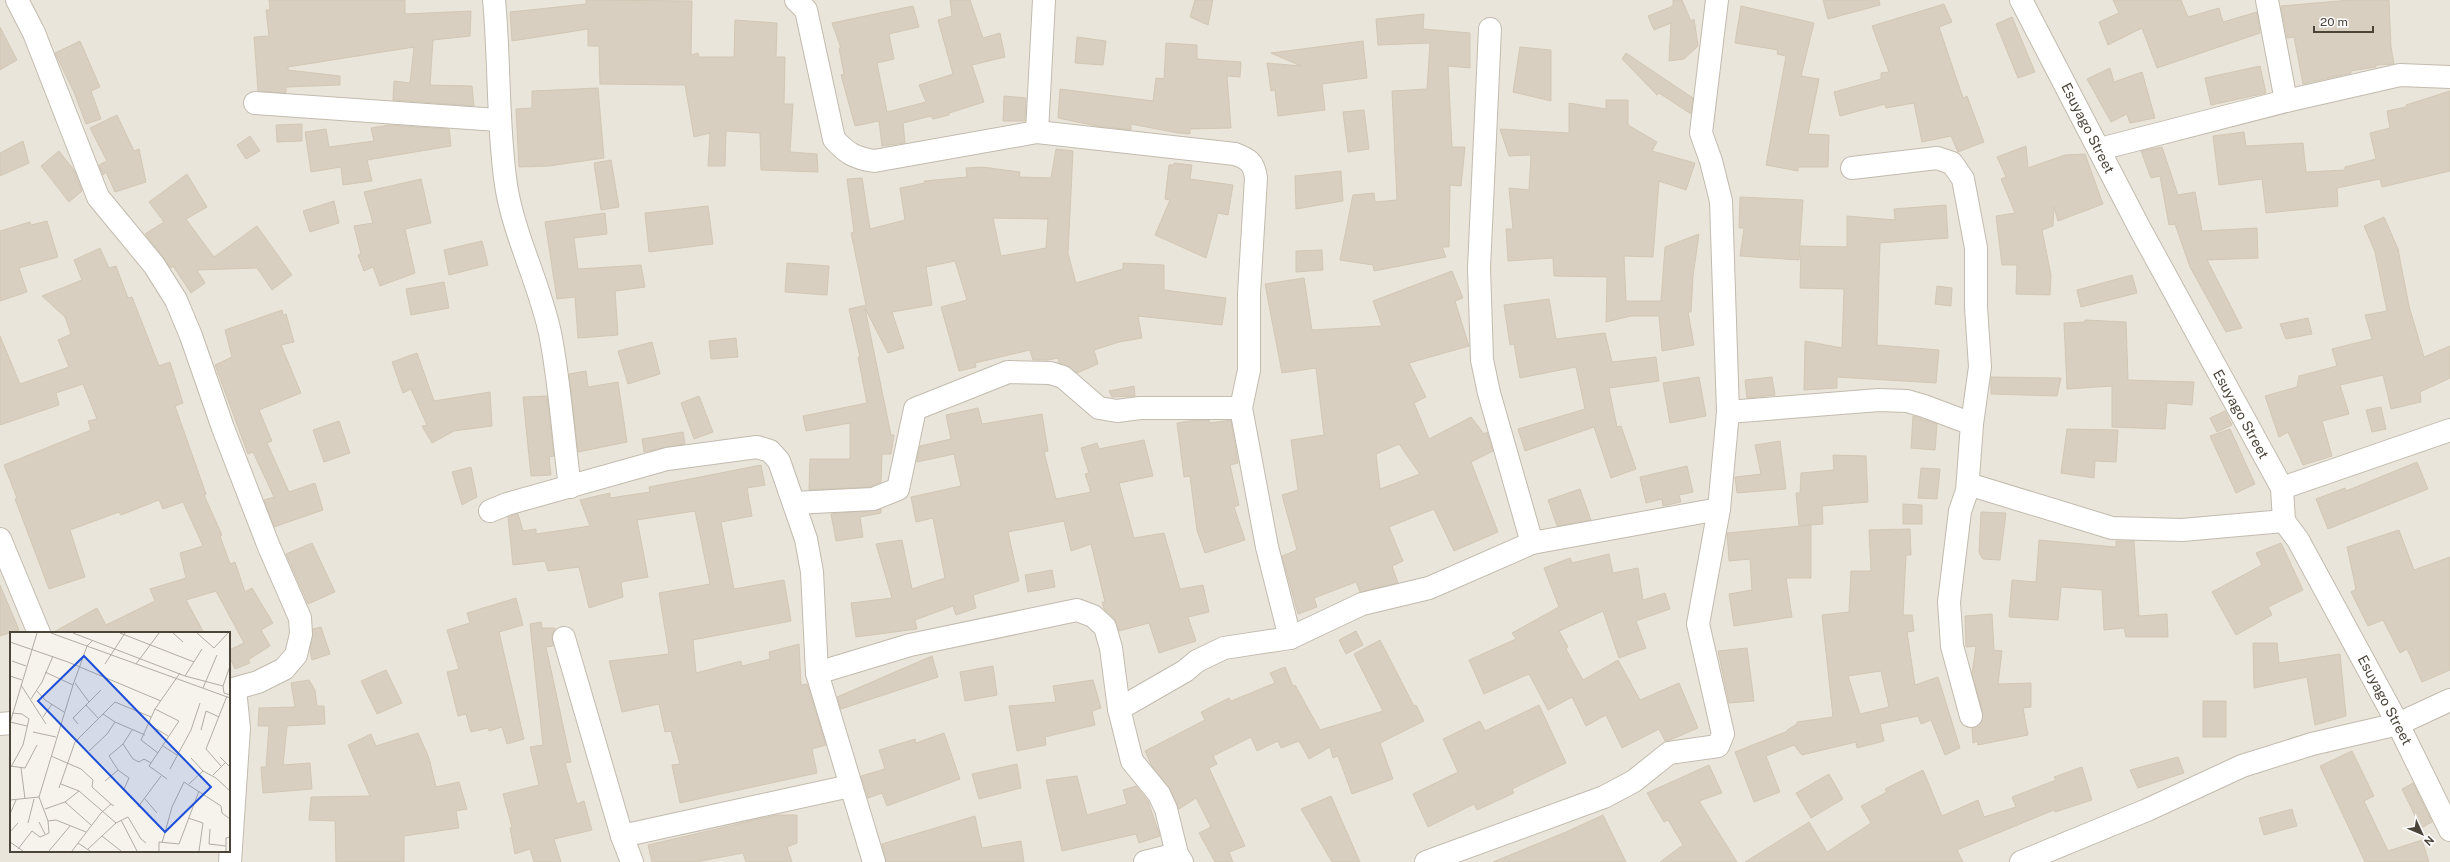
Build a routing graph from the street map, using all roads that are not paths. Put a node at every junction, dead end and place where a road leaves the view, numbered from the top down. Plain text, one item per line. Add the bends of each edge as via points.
1 (17, 0) edge
2 (494, 0) edge
3 (796, 0) edge
4 (1044, 0) edge
5 (1717, 0) edge
6 (2021, 0) edge
7 (2267, 0) edge
8 (1490, 29) dead end
9 (2450, 77) edge
10 (2286, 101) junction
11 (255, 103) dead end
12 (498, 120) junction
13 (1037, 132) junction
14 (2100, 149) junction
15 (1852, 168) dead end
16 (1241, 408) junction
17 (1728, 412) junction
18 (1972, 424) junction
19 (2450, 430) edge
20 (1968, 484) junction
21 (570, 487) junction
22 (2282, 488) junction
23 (794, 503) junction
24 (1719, 509) junction
25 (490, 511) dead end
26 (2284, 521) junction
27 (0, 539) edge
28 (1532, 543) junction
29 (39, 632) edge
30 (564, 638) dead end
31 (1290, 638) junction
32 (817, 672) junction
33 (232, 689) edge
34 (2450, 700) edge
35 (1119, 710) junction
36 (1971, 716) dead end
37 (10, 723) edge
38 (0, 724) edge
39 (2398, 724) junction
40 (850, 786) junction
41 (2450, 830) edge
42 (622, 836) junction
43 (1179, 858) edge
44 (230, 862) edge
45 (632, 862) edge
46 (874, 862) edge
47 (1145, 862) edge
48 (1426, 862) edge
49 (2021, 862) edge

1 - 33 street via 34,33 98,197 154,266 176,300 249,495 300,618 301,634 296,655 284,670 258,682
2 - 12 street via 498,38
3 - 13 street via 806,10 834,139 845,152 858,159 874,162
4 - 13 street
5 - 17 street via 1701,133 1721,201
6 - 14 street, Esuyago Street
7 - 10 street
8 - 28 street via 1479,268 1482,360
9 - 10 street via 2400,76
10 - 14 street
11 - 12 street
12 - 21 street via 511,211 550,333
13 - 16 street via 1234,154 1247,158 1254,166 1256,178 1249,294 1249,370
14 - 22 street, Esuyago Street via 2140,230
15 - 18 street via 1937,158 1952,163 1963,179 1976,248 1980,367
16 - 23 street via 1140,408 1117,411 1099,408 1063,377 1050,373 1008,372 915,409 898,489 873,499
16 - 31 street via 1267,547
17 - 18 street via 1879,400 1907,401
17 - 24 street
18 - 20 street
19 - 22 street
20 - 26 street via 2112,528 2182,530
20 - 36 street via 1960,511 1949,602 1952,646
21 - 23 street via 666,459 757,447 770,451 779,461
21 - 25 street
22 - 26 street, Esuyago Street
23 - 32 street via 806,539 812,572
24 - 28 street
24 - 48 street via 1698,624 1723,734 1718,746 1669,753 1634,782 1604,797
26 - 39 street, Esuyago Street via 2298,540
27 - 29 street
28 - 31 street via 1429,588 1362,604
30 - 42 street
31 - 35 street via 1224,648 1197,661 1185,671
32 - 35 street via 910,645 1077,610 1093,616 1105,627 1111,648
32 - 40 street
33 - 44 street via 239,728
34 - 39 street
35 - 43 street via 1132,761 1159,794 1166,809
37 - 38 street
39 - 41 street, Esuyago Street
39 - 49 street via 2312,744 2242,766 2147,810
40 - 42 street
40 - 46 street
42 - 45 street
43 - 47 street

